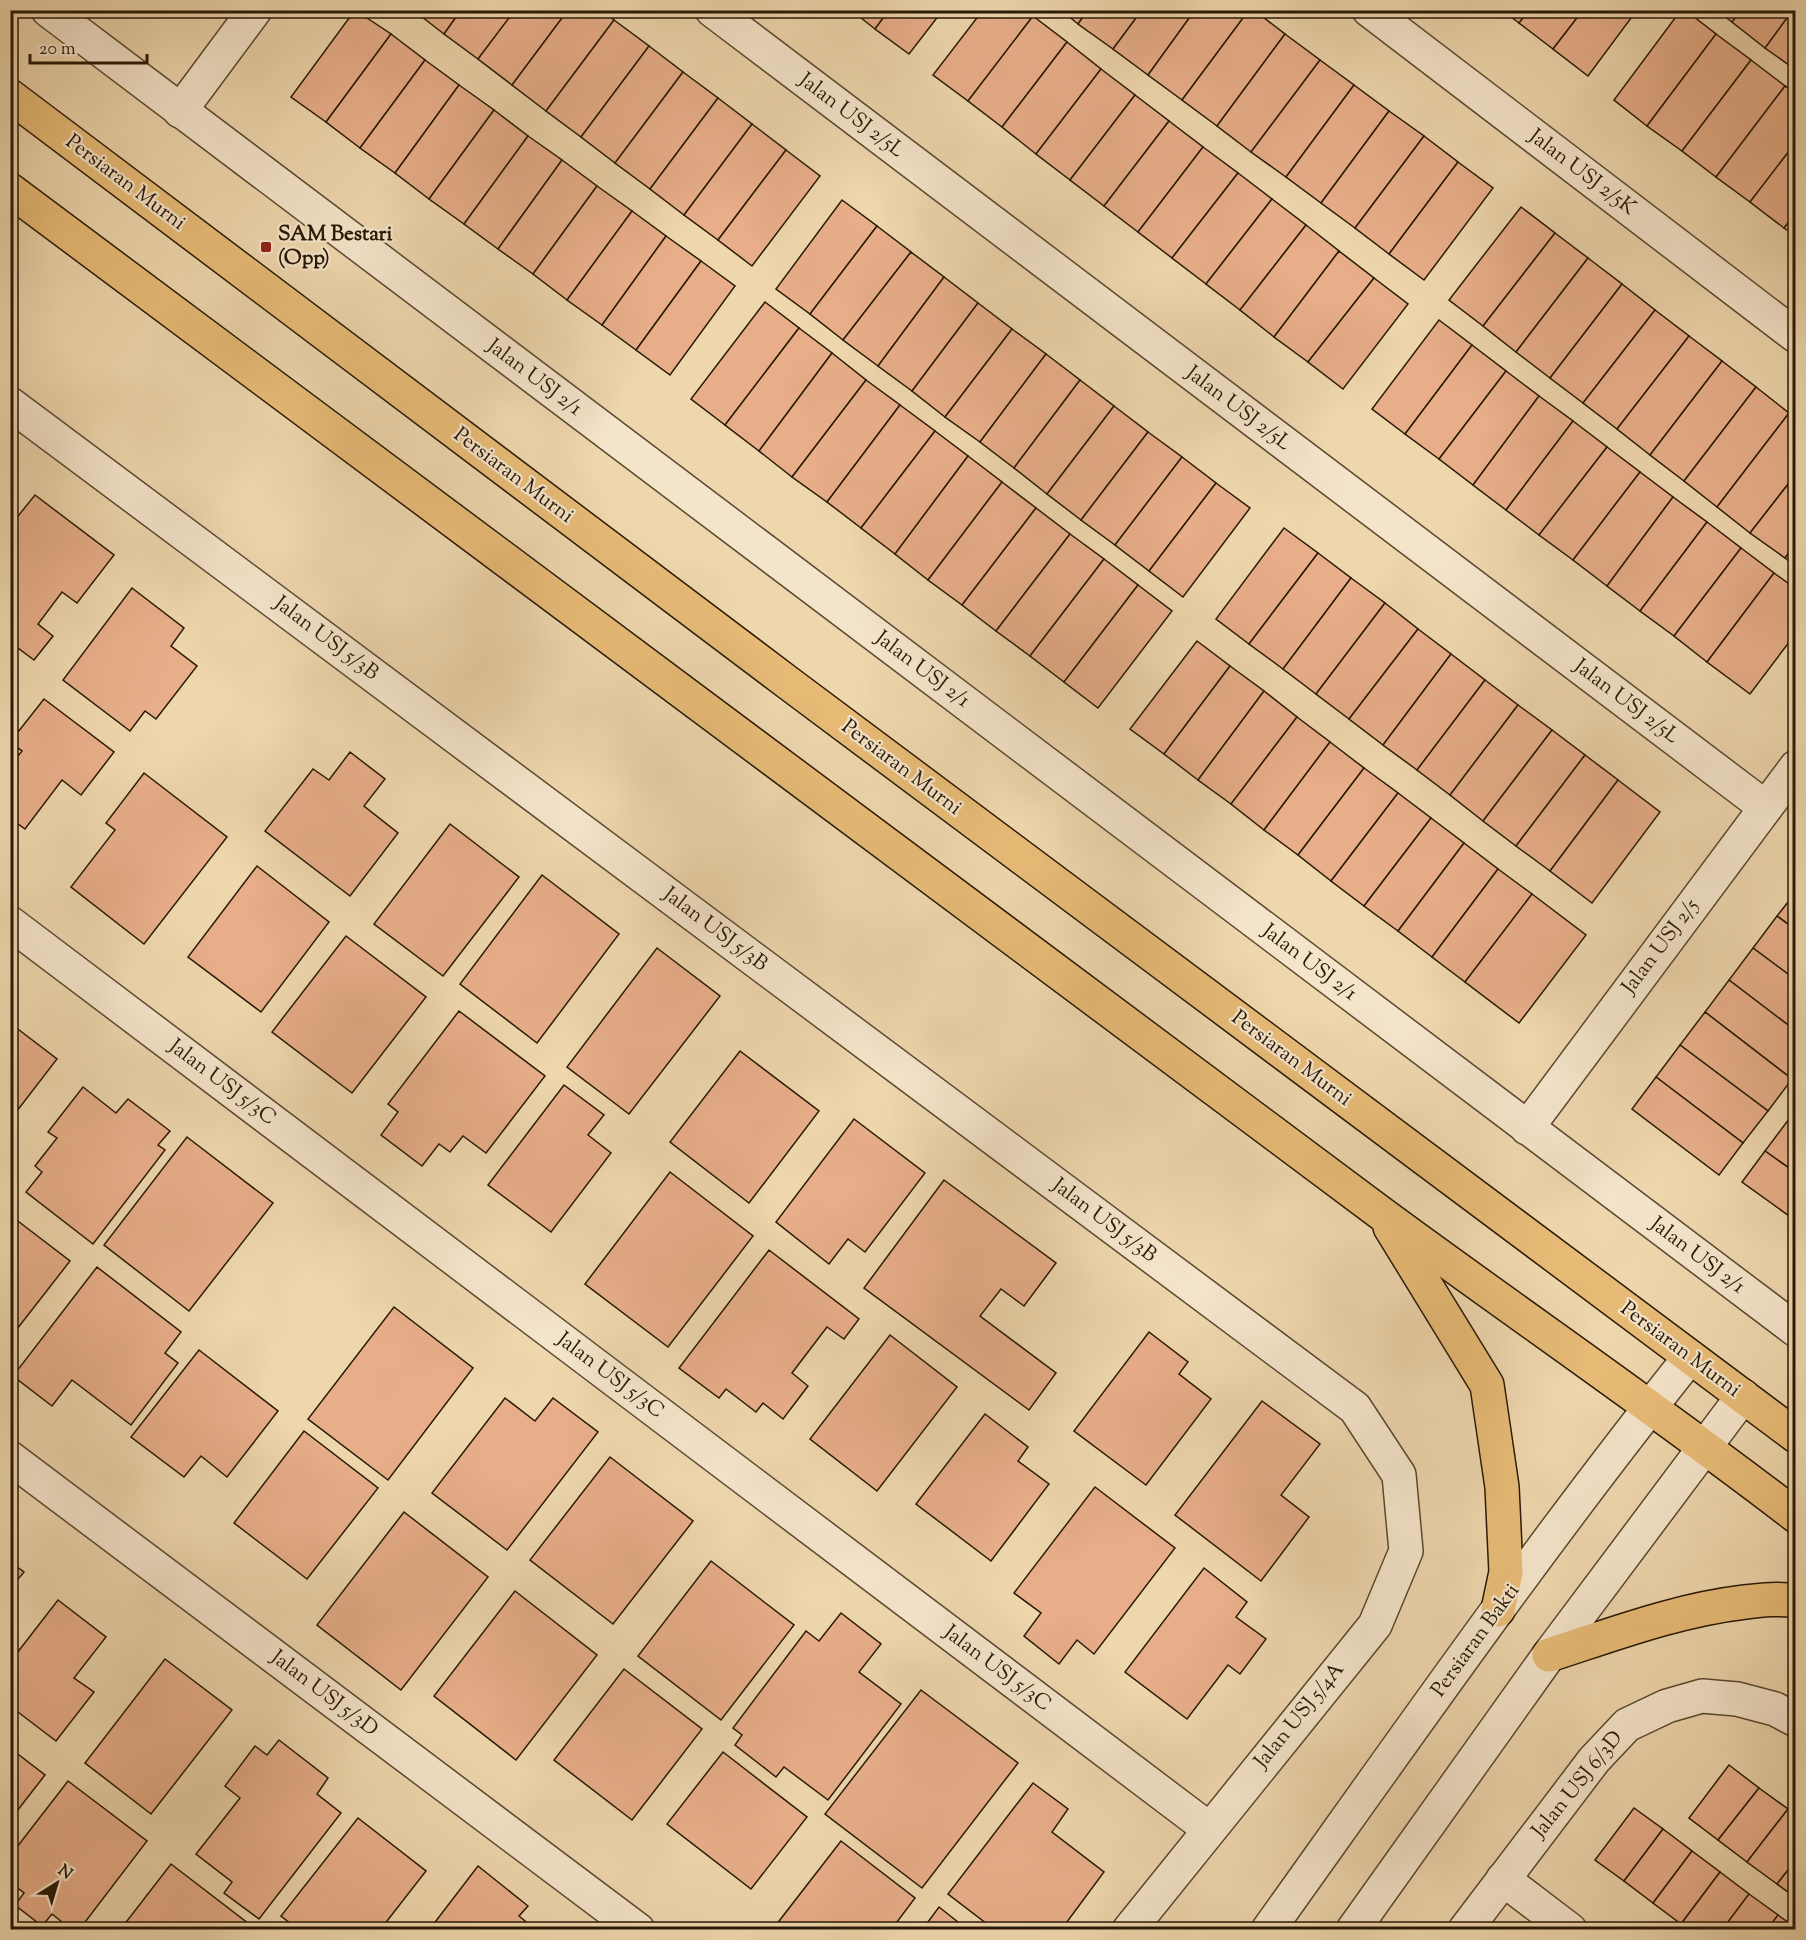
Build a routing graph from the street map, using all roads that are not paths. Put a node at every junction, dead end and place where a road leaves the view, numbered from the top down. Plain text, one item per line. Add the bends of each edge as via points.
1 (48, 10) edge
2 (255, 10) edge
3 (712, 10) edge
4 (1369, 10) edge
5 (10, 96) edge
6 (180, 111) junction
7 (12, 194) edge
8 (1796, 336) edge
9 (10, 404) edge
10 (1796, 767) edge
11 (1765, 807) junction
12 (10, 923) edge
13 (1527, 1128) junction
14 (1382, 1214) junction
15 (1796, 1330) edge
16 (1690, 1357) junction
17 (1743, 1396) junction
18 (1649, 1408) junction
19 (1796, 1436) edge
20 (1706, 1446) junction
21 (10, 1458) edge
22 (1399, 1476) joint
23 (1796, 1516) edge
24 (1796, 1601) edge
25 (1498, 1610) junction
26 (1549, 1654) junction
27 (1796, 1720) edge
28 (1209, 1829) junction
29 (1503, 1879) junction
30 (638, 1929) edge
31 (1129, 1929) edge
32 (1268, 1929) edge
33 (1353, 1929) edge
34 (1465, 1929) edge
35 (1570, 1929) edge

1 - 6 street, Jalan USJ 2/1
2 - 6 street
3 - 11 street, Jalan USJ 2/5L
4 - 8 street, Jalan USJ 2/5K
5 - 16 main road, Persiaran Murni
6 - 13 street, Jalan USJ 2/1
7 - 14 main road
9 - 22 street, Jalan USJ 5/3B via 1355,1408
10 - 11 street, Jalan USJ 2/5
11 - 13 street, Jalan USJ 2/5
12 - 28 street, Jalan USJ 5/3C
13 - 15 street, Jalan USJ 2/1
14 - 18 main road
14 - 25 main road via 1487,1386 1502,1487 1506,1572
16 - 17 main road, Persiaran Murni
16 - 18 street, Persiaran Bakti
17 - 19 main road, Persiaran Murni
17 - 20 street
18 - 20 main road
18 - 25 street, Persiaran Bakti
20 - 23 main road
20 - 26 street
21 - 30 street, Jalan USJ 5/3D
22 - 28 street, Jalan USJ 5/4A via 1406,1551 1375,1625
24 - 26 main road via 1767,1599 1682,1612
25 - 32 street, Persiaran Bakti
26 - 33 street
27 - 29 street, Jalan USJ 6/3D via 1775,1709 1737,1699 1702,1696 1667,1706 1627,1725 1594,1760
28 - 31 street, Jalan USJ 5/4A
29 - 34 street, Jalan USJ 6/3D
29 - 35 street

